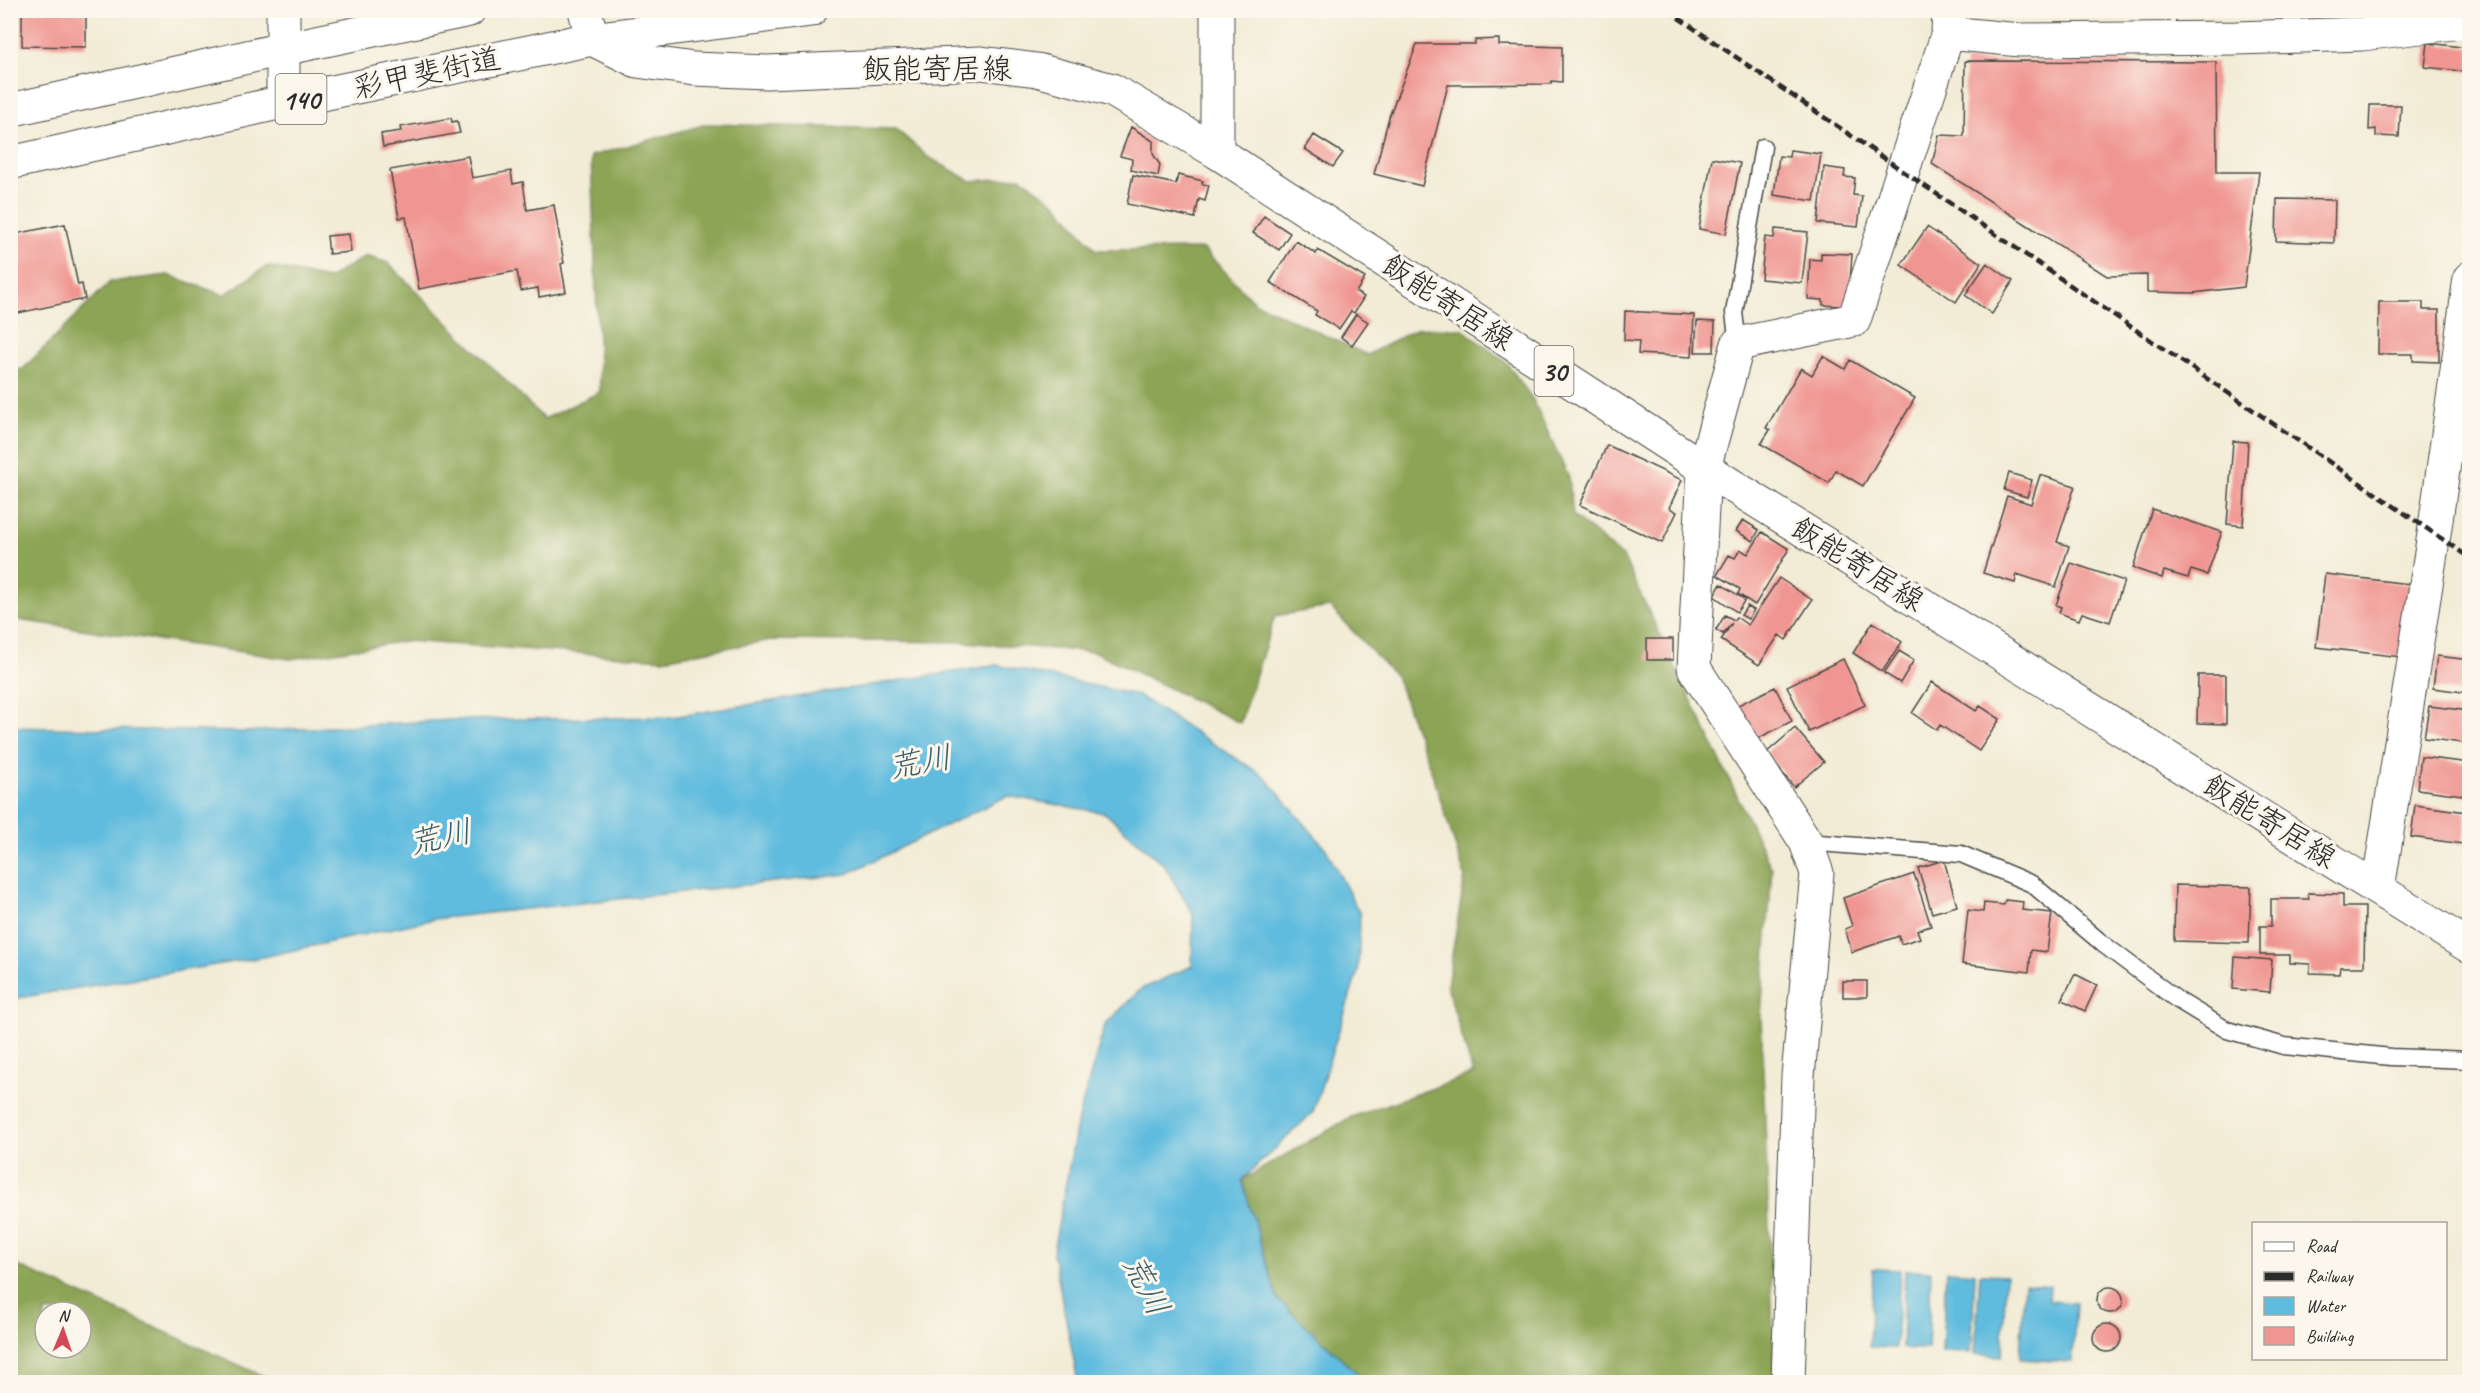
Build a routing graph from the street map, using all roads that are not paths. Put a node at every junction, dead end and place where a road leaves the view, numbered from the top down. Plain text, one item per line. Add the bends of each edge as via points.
1 (283, 10) edge
2 (469, 10) edge
3 (811, 10) edge
4 (1217, 10) edge
5 (2469, 21) edge
6 (1949, 22) edge
7 (588, 25) edge
8 (283, 49) junction
9 (283, 102) junction
10 (10, 110) edge
11 (1763, 147) dead end
12 (1217, 152) junction
13 (10, 163) edge
14 (2469, 282) edge
15 (1738, 344) junction
16 (1704, 468) junction
17 (1806, 842) junction
18 (2378, 889) junction
19 (2469, 947) edge
20 (2469, 1060) edge
21 (1788, 1383) edge

1 - 8 main road
2 - 8 main road, 彩甲斐街道 / 140
3 - 7 main road, 彩甲斐街道 / 140
4 - 12 main road
5 - 6 main road via 2362,34 2020,40
6 - 15 main road via 1854,320
7 - 9 main road, 彩甲斐街道 / 140
7 - 12 main road, 飯能寄居線 / 30 via 637,61 694,69 766,72 981,63 1038,70 1112,90
8 - 9 main road
8 - 10 main road, 彩甲斐街道 / 140
9 - 13 main road, 彩甲斐街道 / 140
11 - 15 lane via 1734,313
12 - 16 main road, 飯能寄居線 / 30
14 - 18 main road
15 - 16 main road
16 - 17 main road via 1694,668
16 - 18 main road, 飯能寄居線 / 30
17 - 20 lane via 1961,854 2032,884 2176,999 2227,1030 2284,1046
17 - 21 main road via 1817,873 1798,1076
18 - 19 main road, 飯能寄居線 / 30

